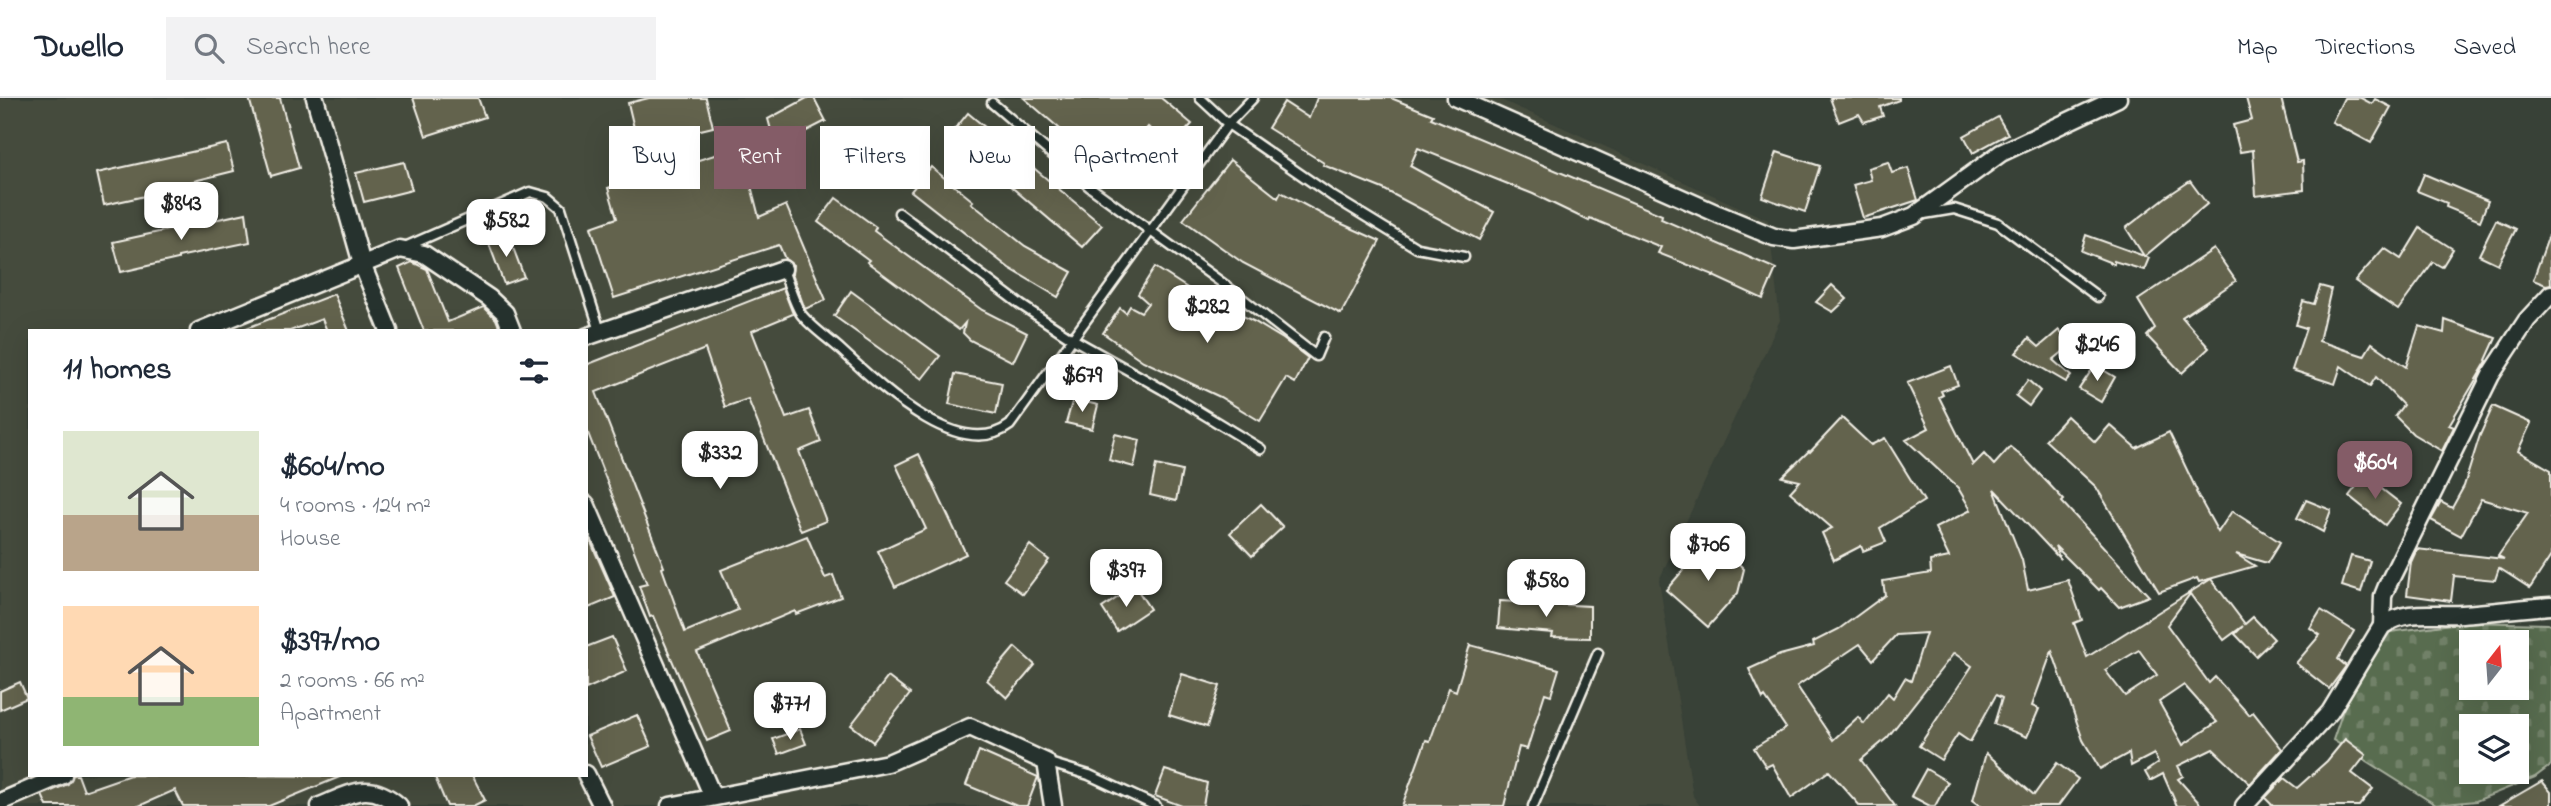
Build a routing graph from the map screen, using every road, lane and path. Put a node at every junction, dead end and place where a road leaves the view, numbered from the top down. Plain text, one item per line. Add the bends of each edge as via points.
1 (315, 98) edge
2 (1200, 98) edge
3 (1253, 98) edge
4 (1456, 98) edge
5 (2118, 98) edge
6 (992, 103) dead end
7 (1228, 124) junction
8 (899, 213) dead end
9 (1914, 216) junction
10 (1150, 229) junction
11 (400, 249) junction
12 (1464, 257) dead end
13 (362, 264) junction
14 (783, 269) joint
15 (2551, 294) edge
16 (2098, 297) dead end
17 (204, 329) edge
18 (388, 329) edge
19 (511, 329) edge
20 (593, 334) edge
21 (1324, 337) dead end
22 (1071, 338) junction
23 (1261, 449) dead end
24 (588, 509) edge
25 (2551, 606) edge
26 (2382, 626) junction
27 (1598, 653) dead end
28 (1046, 762) junction
29 (58, 777) edge
30 (588, 777) edge
31 (713, 797) junction
32 (0, 802) edge
33 (320, 806) edge
34 (400, 806) edge
35 (602, 806) edge
36 (670, 806) edge
37 (1053, 806) edge
38 (1156, 806) edge
39 (1533, 806) edge
40 (2244, 806) edge

1 - 13 street
2 - 7 lane
3 - 7 lane
4 - 9 street via 1774,237 1794,240 1882,228
5 - 9 street via 2001,153
6 - 10 lane via 1090,187
7 - 10 lane
7 - 12 lane via 1417,248
8 - 22 lane
9 - 16 lane via 1954,209 1998,223
10 - 21 lane via 1316,356
10 - 22 lane
11 - 13 street
11 - 19 street via 424,254 489,298 505,313
11 - 20 lane via 530,192 548,197 561,208
13 - 17 street
13 - 18 street
14 - 20 street
14 - 22 lane via 801,314 894,399 914,413 960,432 985,436 1010,425
15 - 26 street via 2527,320 2491,375 2387,586
22 - 23 lane
24 - 31 street
25 - 26 street via 2409,614
26 - 40 street via 2330,712
27 - 39 lane
28 - 31 street via 970,727 888,763
28 - 37 street
28 - 38 lane via 1089,775
29 - 32 street
30 - 35 street
31 - 36 street
33 - 34 street via 355,792 375,790

